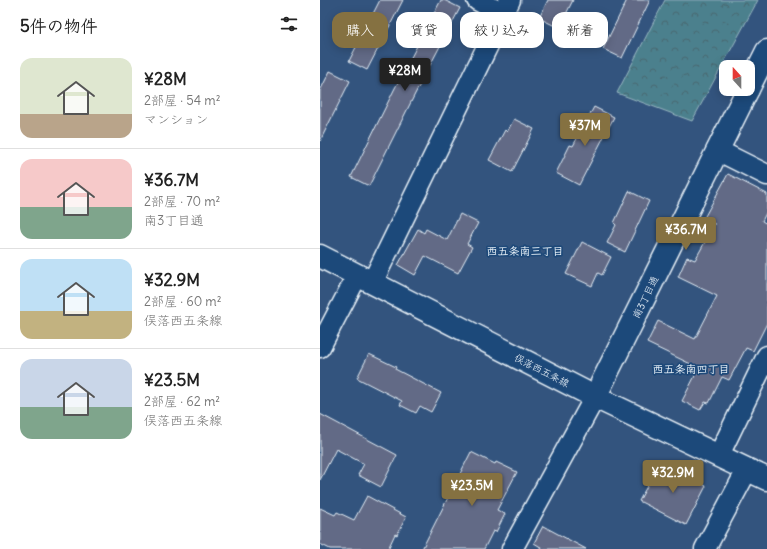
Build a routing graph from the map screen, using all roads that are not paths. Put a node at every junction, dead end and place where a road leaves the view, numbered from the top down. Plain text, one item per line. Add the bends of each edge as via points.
1 (477, 0) edge
2 (507, 7) edge
3 (767, 51) edge
4 (755, 75) edge
5 (744, 96) edge
6 (717, 150) junction
7 (767, 175) edge
8 (320, 256) edge
9 (364, 279) junction
10 (320, 347) edge
11 (767, 356) edge
12 (595, 397) junction
13 (719, 455) junction
14 (747, 470) junction
15 (767, 480) edge
16 (512, 549) edge
17 (705, 549) edge

1 - 2 street
2 - 9 street
3 - 4 main road, 南3丁目通
5 - 6 main road, 南3丁目通
6 - 7 street
6 - 12 main road, 南3丁目通
8 - 9 main road, 俣落西五条線
9 - 10 street
9 - 12 main road, 俣落西五条線
11 - 13 street
12 - 13 main road, 俣落西五条線
12 - 16 street
13 - 14 main road, 俣落西五条線
14 - 15 main road, 俣落西五条線
14 - 17 street

